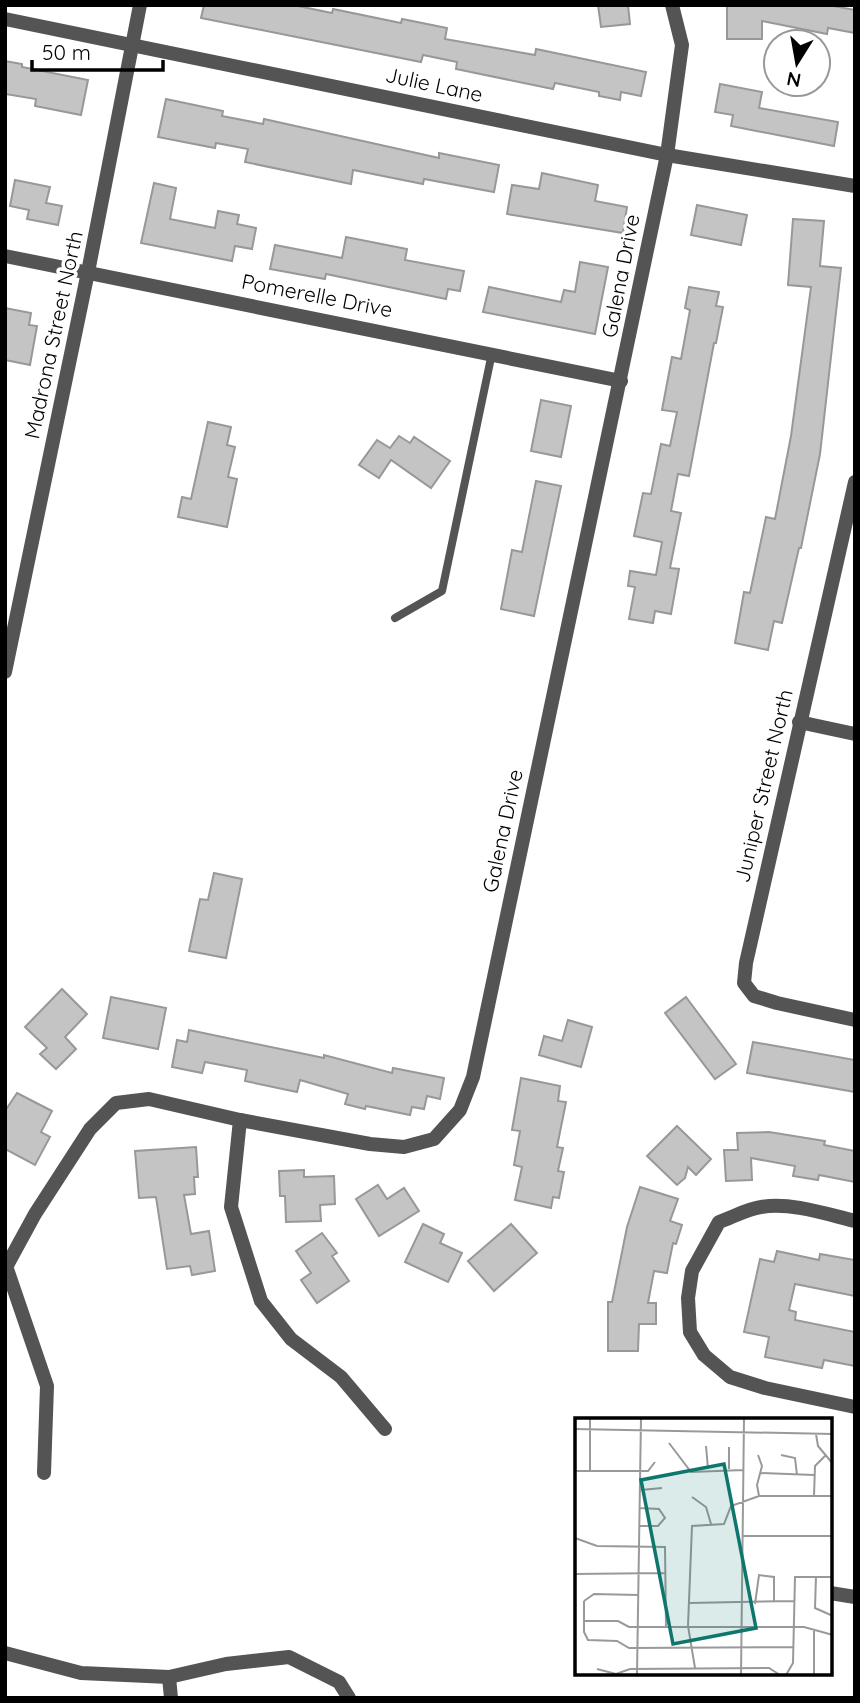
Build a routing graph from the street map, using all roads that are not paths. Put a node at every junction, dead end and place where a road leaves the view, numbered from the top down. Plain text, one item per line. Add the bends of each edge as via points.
1 (140, 5) edge
2 (672, 5) edge
3 (5, 19) edge
4 (132, 44) junction
5 (667, 155) junction
6 (855, 186) edge
7 (5, 256) edge
8 (88, 272) junction
9 (492, 353) junction
10 (621, 381) junction
11 (855, 482) edge
12 (395, 618) dead end
13 (5, 672) edge
14 (799, 722) junction
15 (855, 734) edge
16 (855, 1020) edge
17 (240, 1120) junction
18 (855, 1221) edge
19 (6, 1269) edge
20 (855, 1407) edge
21 (385, 1429) dead end
22 (44, 1472) dead end
23 (832, 1593) edge
24 (855, 1597) edge
25 (5, 1653) edge
26 (169, 1676) junction
27 (171, 1698) edge
28 (349, 1698) edge

1 - 4 street, Madrona Street North
2 - 5 street, Galena Drive via 682,45
3 - 4 street, Julie Lane
4 - 5 street, Julie Lane
4 - 8 street, Madrona Street North
5 - 6 street, Julie Lane
5 - 10 street, Galena Drive
7 - 8 street, Pomerelle Drive
8 - 9 street, Pomerelle Drive
8 - 13 street, Madrona Street North
9 - 10 street, Pomerelle Drive
9 - 12 lane via 442,591
10 - 17 street, Galena Drive via 474,1077 460,1110 434,1139 404,1147
11 - 14 street, Juniper Street North
14 - 15 street
14 - 16 street, Juniper Street North via 744,984 754,996
17 - 19 street, Galena Drive via 149,1099 116,1103 90,1129
17 - 21 street via 231,1207 261,1301 291,1339 341,1377
18 - 20 street via 774,1205 719,1222 692,1271 688,1298 690,1332 704,1355 730,1377
19 - 22 street via 47,1385
23 - 24 street
25 - 26 street via 81,1673
26 - 27 street
26 - 28 street via 289,1657 339,1682

